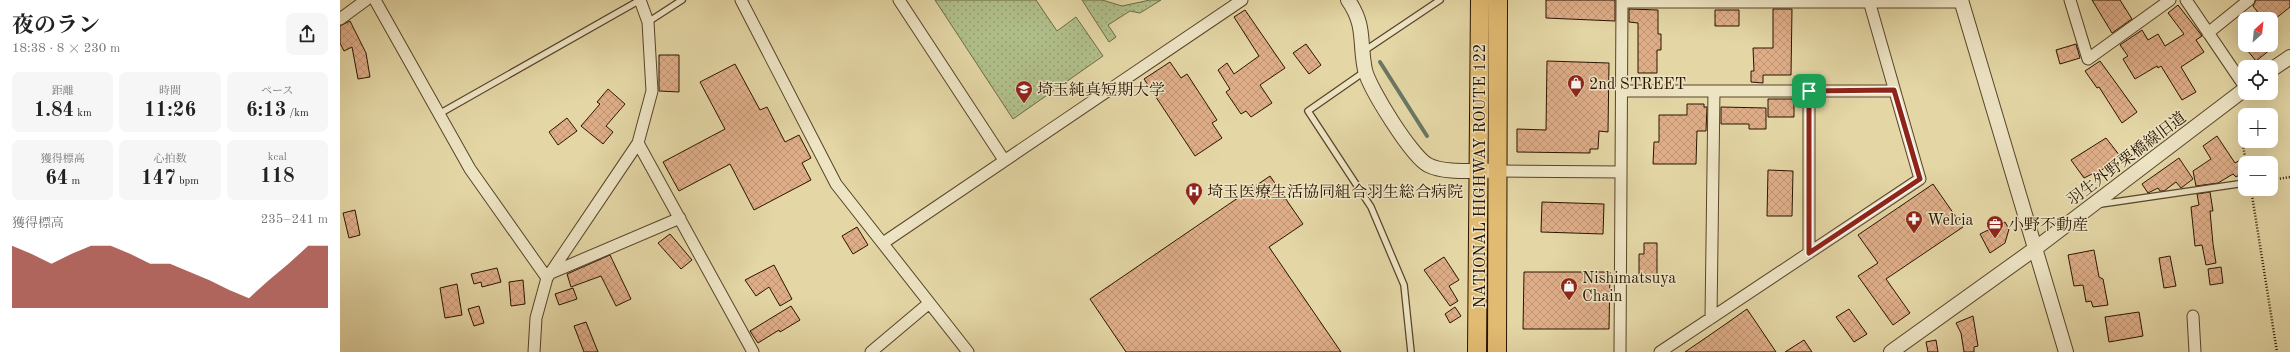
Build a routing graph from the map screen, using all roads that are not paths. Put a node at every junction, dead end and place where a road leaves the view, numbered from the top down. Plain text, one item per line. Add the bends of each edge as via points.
1 (366, 0) edge
2 (375, 0) edge
3 (640, 0) edge
4 (682, 0) edge
5 (740, 0) edge
6 (899, 0) edge
7 (1242, 0) edge
8 (1348, 0) edge
9 (1440, 0) edge
10 (1480, 0) edge
11 (1498, 0) edge
12 (2070, 0) edge
13 (2170, 0) edge
14 (2186, 0) edge
15 (2249, 0) edge
16 (1622, 1) edge
17 (1869, 1) junction
18 (1962, 1) edge
19 (340, 19) edge
20 (648, 22) junction
21 (2208, 33) junction
22 (1364, 51) junction
23 (2290, 56) edge
24 (2278, 65) edge
25 (1365, 71) junction
26 (2238, 78) edge
27 (1894, 90) junction
28 (1622, 91) junction
29 (1714, 91) junction
30 (1809, 91) junction
31 (2238, 93) edge
32 (439, 114) junction
33 (638, 143) junction
34 (1004, 160) junction
35 (1479, 170) junction
36 (1497, 171) junction
37 (1621, 172) junction
38 (2238, 184) edge
39 (2091, 206) junction
40 (680, 218) junction
41 (883, 243) junction
42 (2036, 248) junction
43 (1809, 253) junction
44 (548, 276) junction
45 (928, 304) junction
46 (2193, 316) dead end
47 (1711, 318) junction
48 (534, 352) edge
49 (753, 352) edge
50 (871, 352) edge
51 (968, 352) edge
52 (1411, 352) edge
53 (1477, 352) edge
54 (1497, 352) edge
55 (1620, 352) edge
56 (1660, 352) edge
57 (1891, 352) edge
58 (2066, 352) edge
59 (2195, 352) edge

1 - 19 street
2 - 32 street
3 - 20 street
3 - 32 lane
4 - 20 lane
5 - 41 street via 836,184
6 - 34 street
7 - 34 street
8 - 22 street via 1358,18
9 - 22 lane
10 - 35 highway, NATIONAL HIGHWAY ROUTE 122
11 - 36 highway, NATIONAL HIGHWAY ROUTE 122
12 - 13 street via 2088,59
14 - 21 street
15 - 21 street
16 - 17 street
16 - 28 street
17 - 18 street
17 - 27 street
18 - 42 street
20 - 33 street via 652,91
21 - 26 street
22 - 25 street
23 - 24 street
25 - 35 street via 1378,98 1414,152 1426,165 1439,169
25 - 52 lane via 1308,112 1371,207 1404,285
27 - 30 street
27 - 43 street via 1920,179
28 - 29 street
28 - 37 street
29 - 30 street
29 - 47 street
30 - 43 street
31 - 39 street, 羽生外野栗橋線旧道
32 - 44 street via 470,169
33 - 40 street
33 - 44 street
34 - 41 street
35 - 36 street
35 - 53 highway, NATIONAL HIGHWAY ROUTE 122
36 - 37 street
36 - 54 highway, NATIONAL HIGHWAY ROUTE 122
37 - 55 street
38 - 39 lane
39 - 42 street, 羽生外野栗橋線旧道
40 - 44 street
40 - 49 street
41 - 45 street
42 - 57 street, 羽生外野栗橋線旧道
42 - 58 street
43 - 47 street
44 - 48 street via 536,318
45 - 50 street
45 - 51 street
46 - 59 street
47 - 56 street

